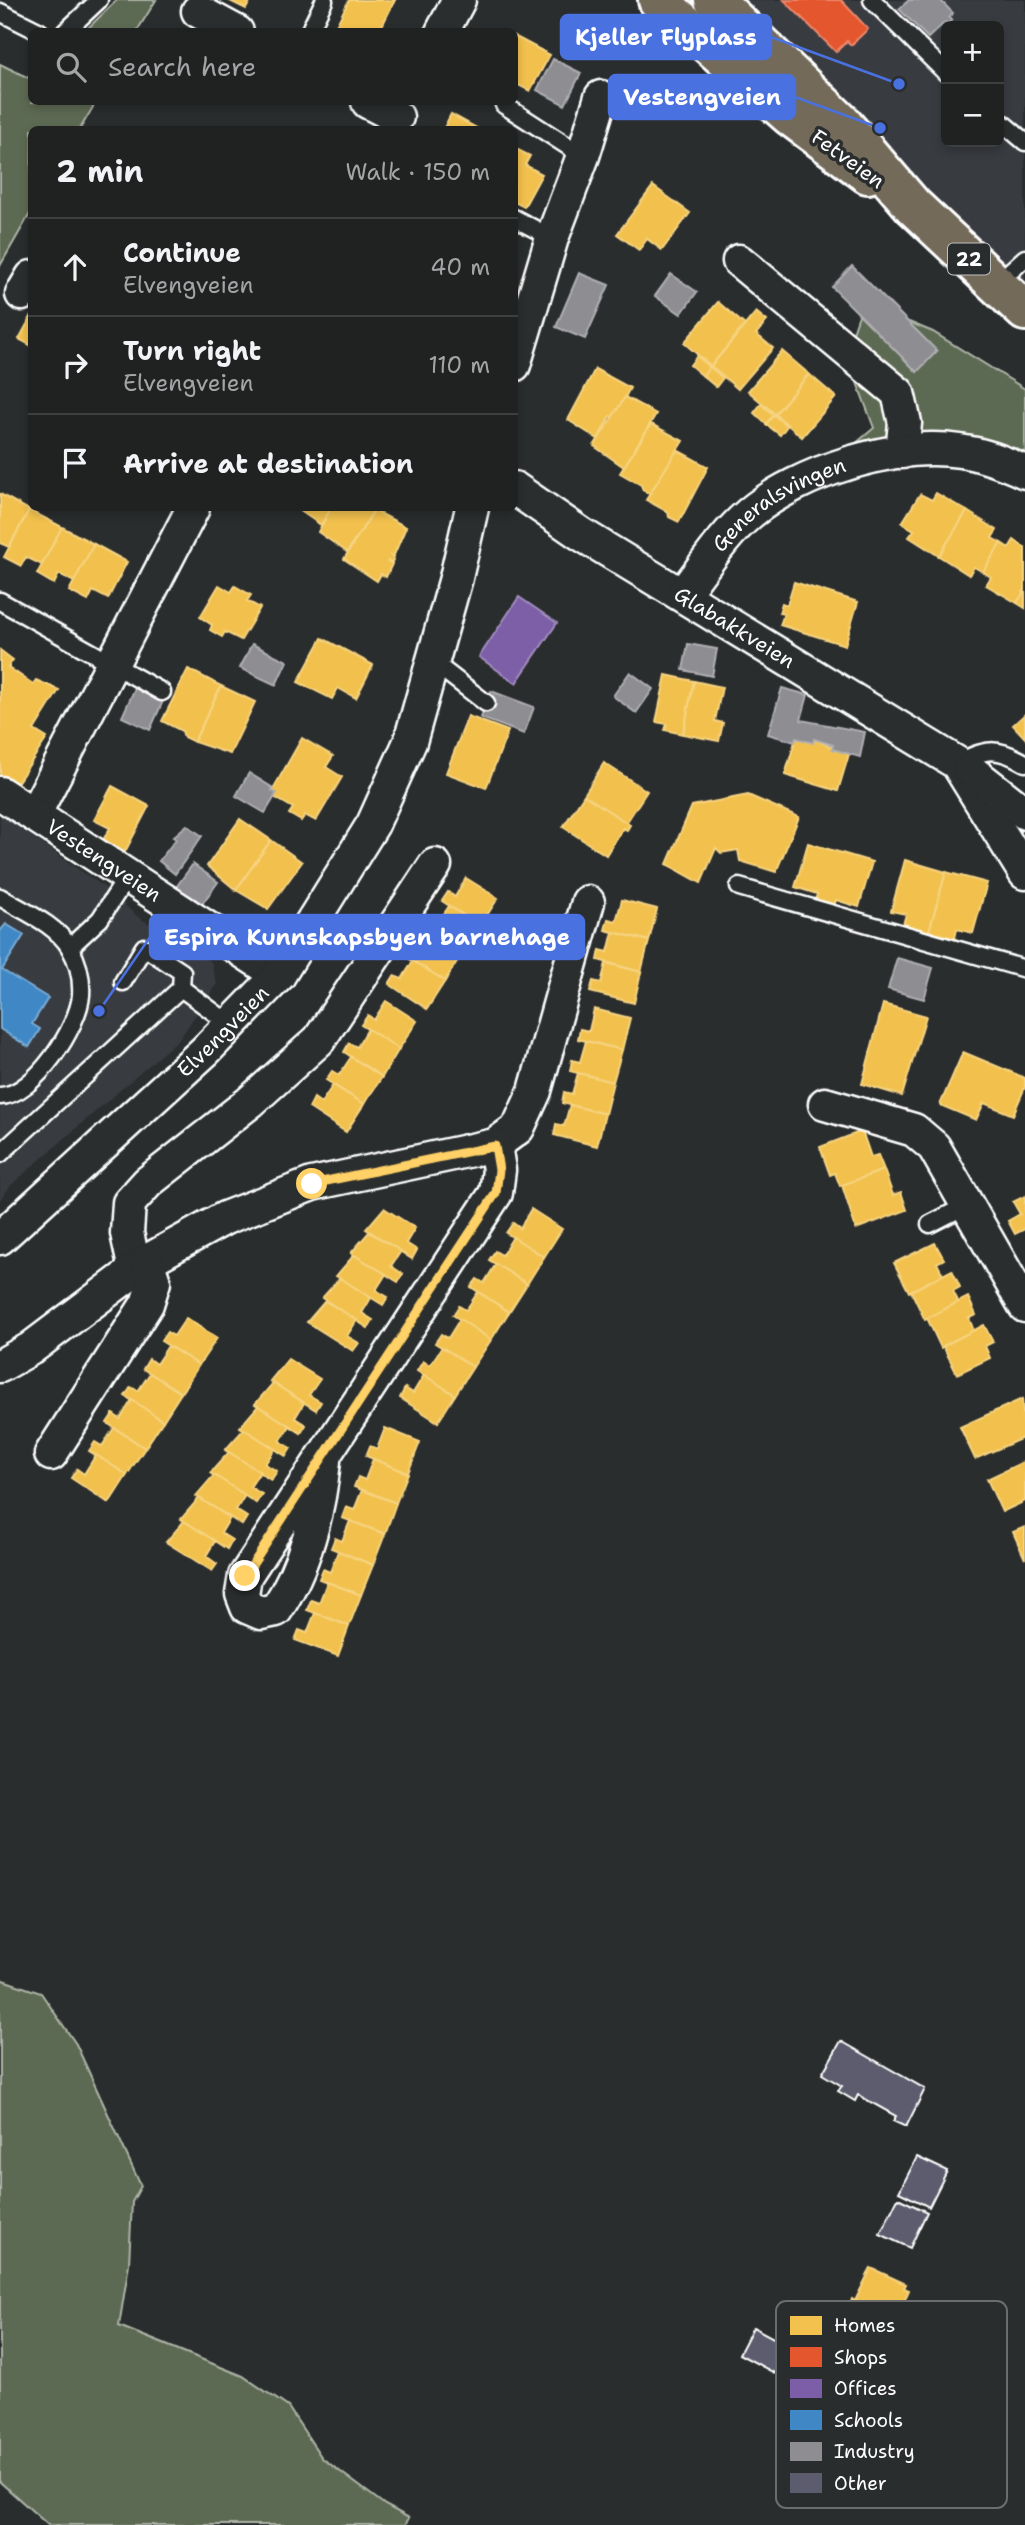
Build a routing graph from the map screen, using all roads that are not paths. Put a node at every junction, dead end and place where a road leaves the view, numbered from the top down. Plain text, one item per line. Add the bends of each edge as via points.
1 (99, 0) edge
2 (459, 0) edge
3 (658, 0) edge
4 (714, 0) edge
5 (872, 0) edge
6 (324, 1) edge
7 (198, 11) dead end
8 (0, 12) edge
9 (32, 28) edge
10 (69, 28) edge
11 (230, 28) edge
12 (311, 28) edge
13 (444, 28) edge
14 (941, 68) edge
15 (601, 97) dead end
16 (374, 105) edge
17 (504, 105) dead end
18 (397, 116) edge
19 (1004, 124) edge
20 (1025, 142) edge
21 (583, 156) junction
22 (913, 205) junction
23 (518, 220) edge
24 (552, 238) junction
25 (1025, 258) edge
26 (739, 261) dead end
27 (996, 284) junction
28 (1025, 311) edge
29 (518, 352) edge
30 (902, 452) junction
31 (1025, 472) edge
32 (518, 491) edge
33 (191, 511) edge
34 (471, 511) edge
35 (681, 595) junction
36 (0, 601) edge
37 (110, 662) junction
38 (433, 662) junction
39 (162, 692) dead end
40 (485, 703) dead end
41 (957, 763) junction
42 (1025, 763) edge
43 (0, 793) edge
44 (1025, 813) edge
45 (34, 815) junction
46 (435, 865) dead end
47 (1025, 873) edge
48 (127, 877) junction
49 (739, 887) dead end
50 (0, 897) edge
51 (587, 902) dead end
52 (70, 947) junction
53 (1025, 969) edge
54 (279, 975) junction
55 (123, 982) dead end
56 (181, 988) junction
57 (231, 1024) junction
58 (0, 1096) edge
59 (825, 1104) dead end
60 (495, 1146) junction
61 (0, 1154) edge
62 (969, 1204) junction
63 (930, 1224) dead end
64 (3, 1232) edge
65 (141, 1266) junction
66 (1025, 1306) edge
67 (0, 1366) edge
68 (51, 1454) dead end
69 (324, 1461) dead end

1 - 10 lane
2 - 13 street
3 - 22 highway, Fetveien / 22 via 820,141
4 - 22 highway, Fetveien / 22 via 841,122
5 - 14 lane
6 - 12 lane
7 - 11 street
8 - 9 lane
15 - 21 street
16 - 18 street
17 - 21 lane
19 - 20 lane
21 - 24 street
22 - 27 highway, Fetveien / 22
23 - 24 lane
24 - 29 street
25 - 27 lane
26 - 30 street via 898,393 905,423
27 - 28 highway, Fetveien / 22
30 - 31 street, Generalsvingen via 960,451 992,457
30 - 35 street, Generalsvingen via 842,466 774,495 729,535
32 - 35 street, Glabakkveien
33 - 37 street, Vestengveien
34 - 38 street, Elvengveien
35 - 41 street, Glabakkveien
36 - 37 lane
37 - 39 lane
37 - 45 street, Vestengveien
38 - 40 lane
38 - 54 street, Elvengveien via 410,742 373,824
41 - 42 lane via 984,750 1008,753
41 - 44 street, Glabakkveien via 983,777
41 - 47 street, Glabakkveien
43 - 45 street, Vestengveien
45 - 48 street, Vestengveien
46 - 65 street via 319,1040 250,1102 148,1181 129,1202 127,1233
48 - 52 lane via 100,919
48 - 54 street, Vestengveien
49 - 53 lane
50 - 52 lane via 55,930
51 - 60 street via 535,1091 518,1128
52 - 58 lane via 79,971 81,997 68,1034 29,1084
54 - 57 street, Elvengveien
55 - 56 lane via 144,947 183,972
56 - 57 lane
56 - 61 lane
57 - 64 street, Elvengveien
59 - 62 street via 914,1130 934,1147
60 - 65 street via 306,1186 225,1218
60 - 69 street via 496,1193
62 - 63 lane
62 - 66 street
65 - 67 street via 17,1359
65 - 68 street via 154,1282 147,1304

